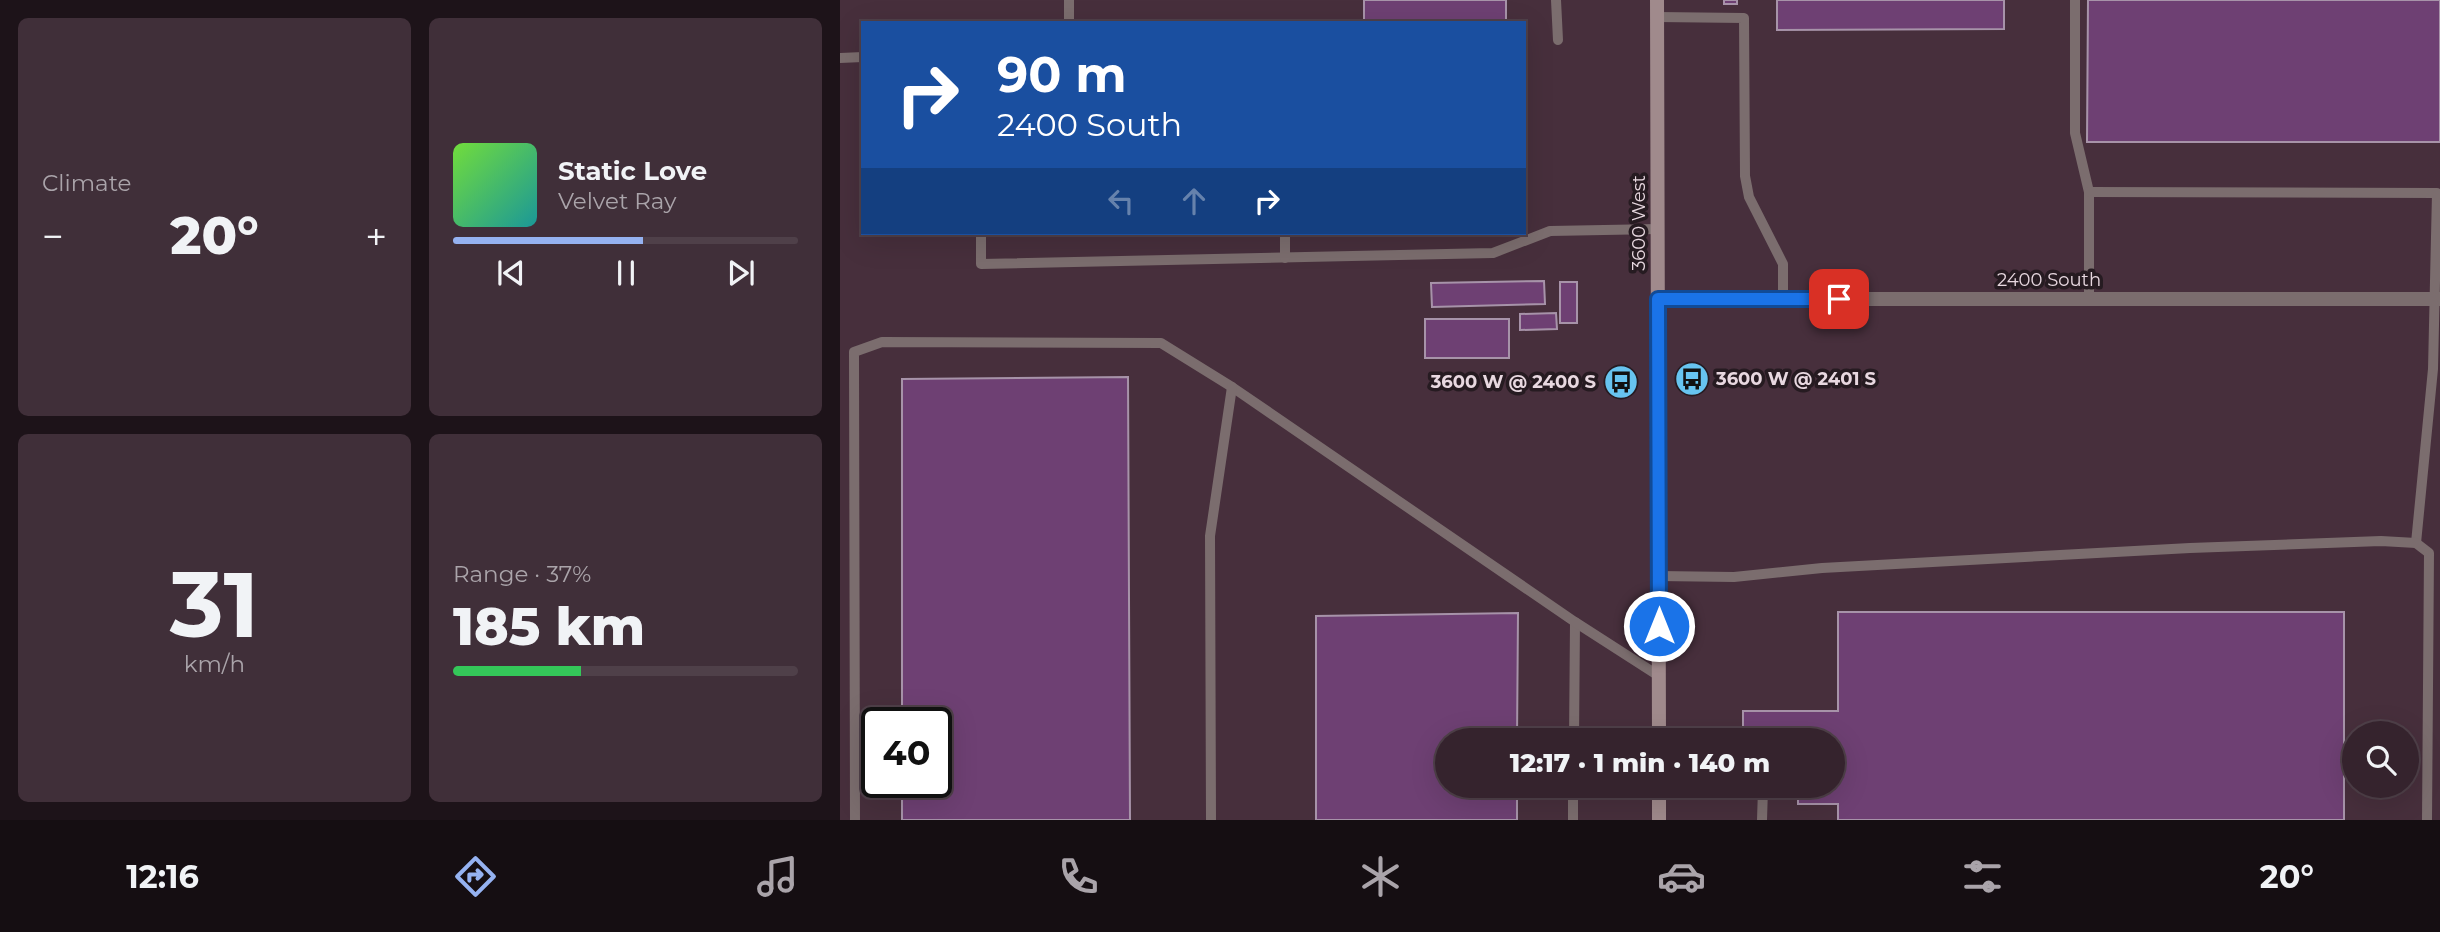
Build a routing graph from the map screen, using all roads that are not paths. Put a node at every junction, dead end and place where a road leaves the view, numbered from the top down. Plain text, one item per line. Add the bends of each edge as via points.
1 (1069, 0) edge
2 (1556, 0) edge
3 (1657, 0) edge
4 (2075, 0) edge
5 (1657, 17) junction
6 (1069, 21) edge
7 (1558, 40) dead end
8 (861, 57) edge
9 (840, 58) edge
10 (2089, 191) junction
11 (2438, 193) edge
12 (1658, 229) junction
13 (981, 235) edge
14 (1285, 235) edge
15 (1285, 258) junction
16 (1658, 299) junction
17 (1783, 299) junction
18 (2089, 299) junction
19 (2437, 299) edge
20 (1233, 387) junction
21 (2416, 543) junction
22 (1658, 576) junction
23 (1575, 622) junction
24 (1659, 676) junction
25 (1574, 728) edge
26 (1659, 728) edge
27 (1573, 798) edge
28 (1659, 798) edge
29 (1763, 798) edge
30 (855, 820) edge
31 (1211, 820) edge
32 (1573, 820) edge
33 (1659, 820) edge
34 (1762, 820) edge
35 (2427, 820) edge

1 - 6 lane
2 - 7 lane
3 - 5 street, 3600 West
4 - 10 lane via 2075,133
5 - 12 street, 3600 West
5 - 17 lane via 1744,18 1745,176 1749,197 1783,264
8 - 9 lane
10 - 11 lane
10 - 18 lane
11 - 19 lane
12 - 15 lane via 1550,232 1493,253
12 - 16 street, 3600 West
13 - 15 lane via 981,264
14 - 15 lane
16 - 17 street, 2400 South
16 - 22 street, 3600 West
17 - 18 street, 2400 South
18 - 19 street, 2400 South
19 - 21 lane
20 - 23 lane
20 - 30 lane via 1161,343 881,342 854,352
20 - 31 lane via 1210,536
21 - 22 lane via 2190,548 1734,577
21 - 35 lane via 2429,553
22 - 24 street, 3600 West
23 - 24 lane
23 - 25 lane
24 - 26 street, 3600 West
27 - 32 lane
28 - 33 street
29 - 34 lane

